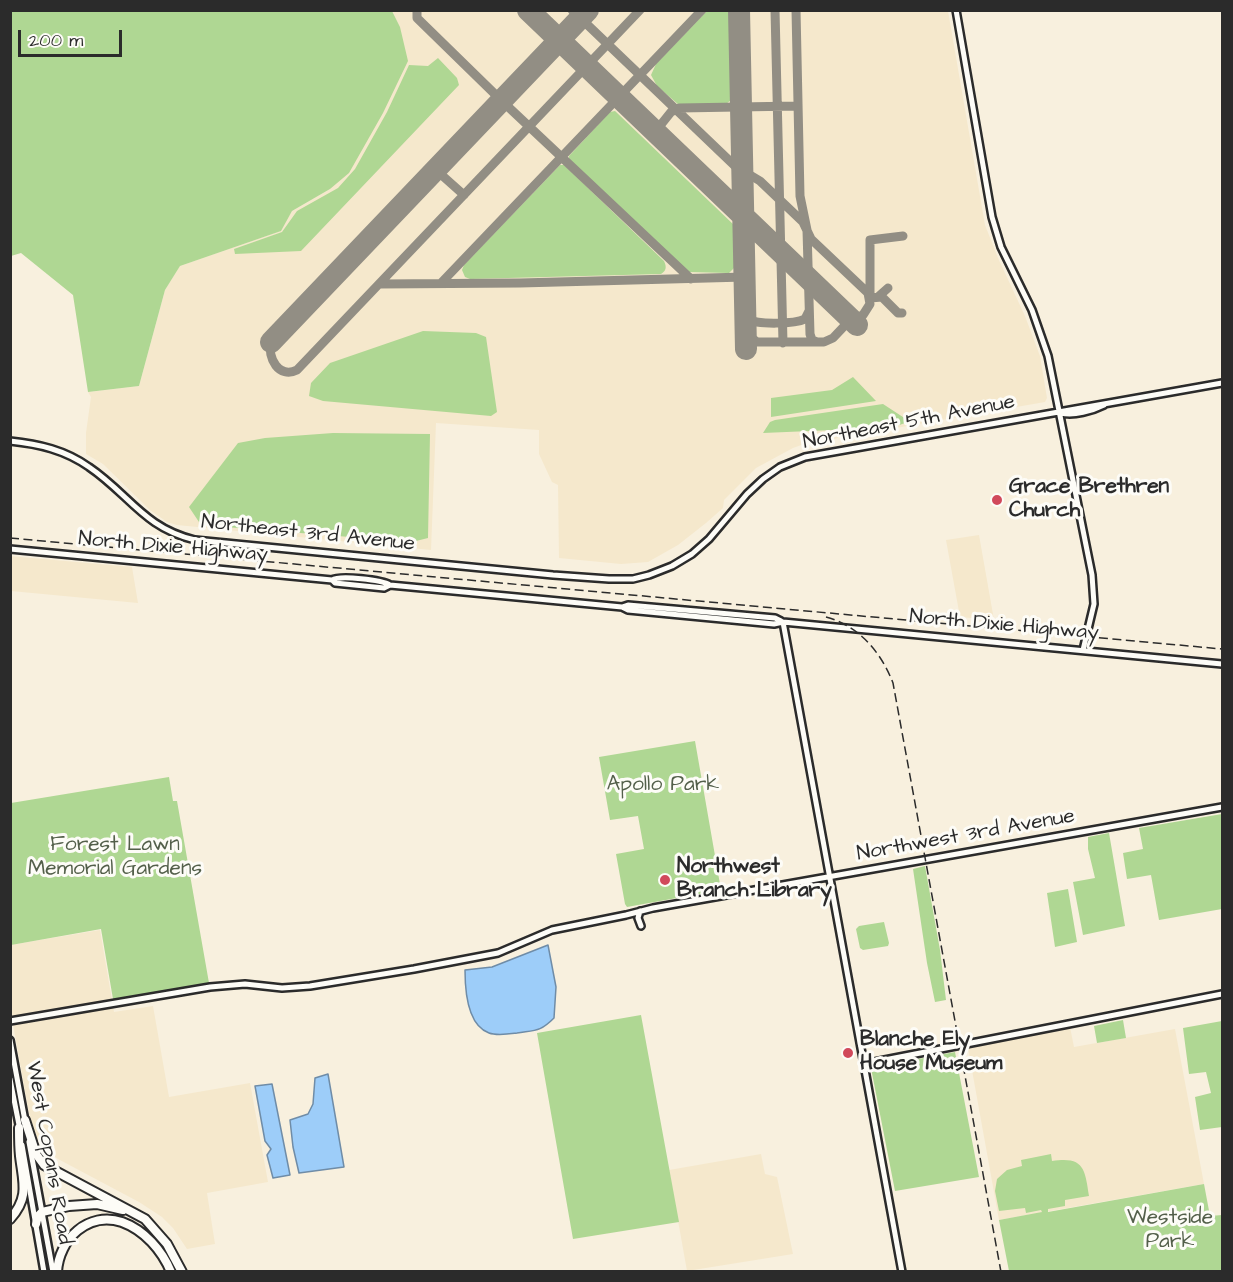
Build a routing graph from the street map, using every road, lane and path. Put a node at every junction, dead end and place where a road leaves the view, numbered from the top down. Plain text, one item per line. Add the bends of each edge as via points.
1 (956, 10) edge
2 (1222, 383) edge
3 (1059, 412) junction
4 (12, 442) edge
5 (10, 549) edge
6 (627, 579) joint
7 (783, 622) junction
8 (1083, 650) junction
9 (1222, 664) edge
10 (1222, 807) edge
11 (830, 877) junction
12 (640, 911) junction
13 (641, 926) dead end
14 (1222, 994) edge
15 (10, 1021) edge
16 (10, 1040) edge
17 (864, 1064) junction
18 (10, 1078) edge
19 (25, 1120) junction
20 (19, 1128) junction
21 (42, 1212) junction
22 (10, 1219) edge
23 (36, 1224) junction
24 (159, 1234) junction
25 (45, 1272) edge
26 (55, 1272) edge
27 (171, 1272) edge
28 (182, 1272) edge
29 (902, 1272) edge

1 - 3 street via 992,217 1001,247 1042,333
2 - 3 street, Northeast 5th Avenue
3 - 6 street, Northeast 5th Avenue via 805,457 763,479 692,554 649,575
3 - 8 street via 1094,588
4 - 6 street, Northeast 3rd Avenue via 51,448 78,459 148,519 163,529 195,540
5 - 7 street, North Dixie Highway
7 - 8 street, North Dixie Highway
7 - 11 street
8 - 9 street, North Dixie Highway
10 - 11 street, Northwest 3rd Avenue
11 - 12 street, Northwest 3rd Avenue
11 - 17 street
12 - 13 street
12 - 15 street, Northwest 3rd Avenue via 552,930 498,953 414,969 310,986 210,987
14 - 17 street
16 - 19 street, West Copans Road
17 - 29 street
18 - 20 street, West Copans Road
19 - 21 street, West Copans Road
19 - 24 highway via 38,1158 46,1168 140,1215
20 - 22 highway via 24,1189
20 - 23 street, West Copans Road
21 - 23 highway
21 - 24 highway via 103,1205 134,1215
21 - 26 street, West Copans Road
23 - 25 street, West Copans Road
24 - 28 highway
26 - 27 highway via 60,1252 70,1236 84,1226 106,1220 123,1223 144,1235

